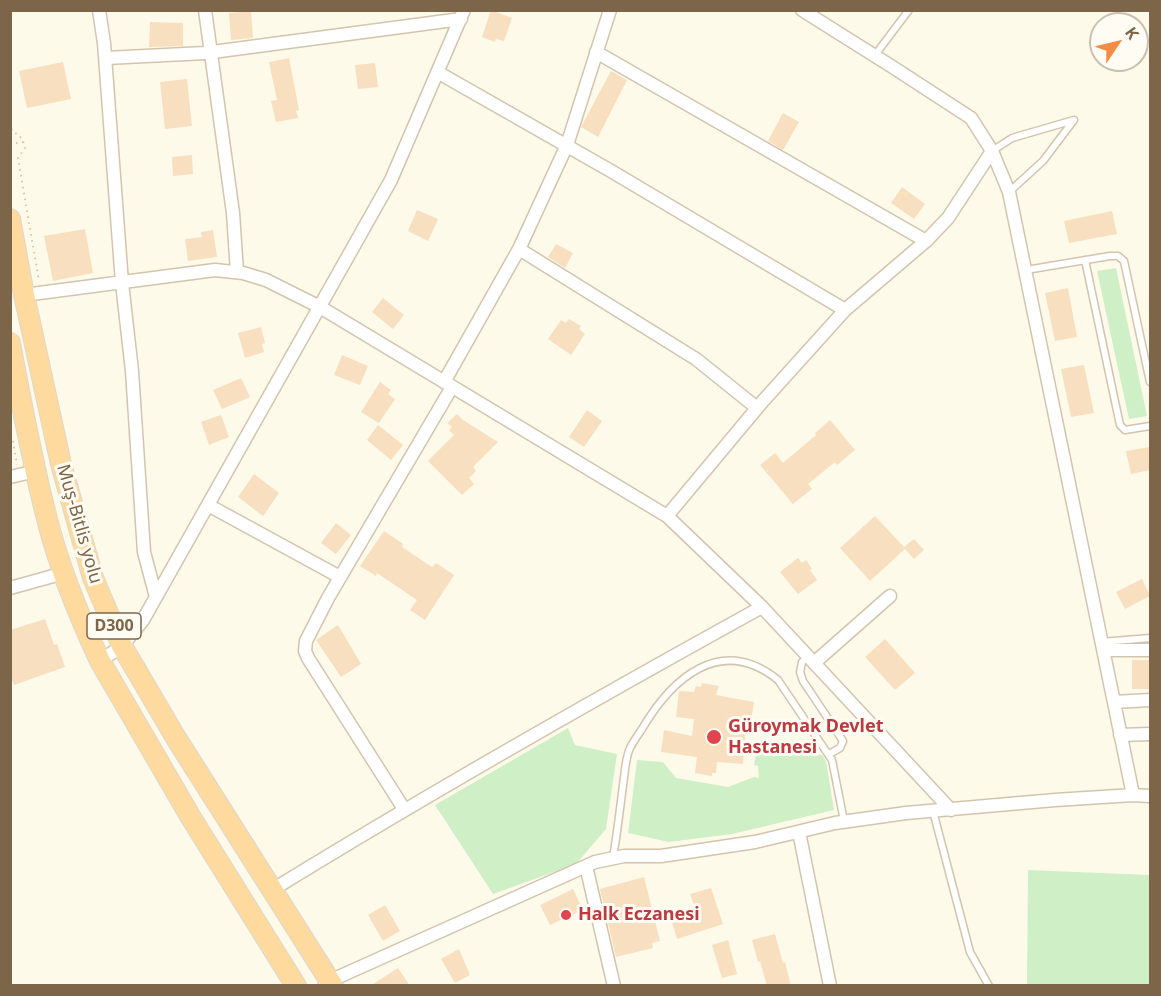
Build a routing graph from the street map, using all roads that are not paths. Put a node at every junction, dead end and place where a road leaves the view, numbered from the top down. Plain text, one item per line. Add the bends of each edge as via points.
1 (99, 10) edge
2 (206, 10) edge
3 (610, 10) edge
4 (802, 10) edge
5 (909, 10) edge
6 (463, 15) edge
7 (210, 52) junction
8 (596, 52) junction
9 (875, 55) junction
10 (105, 58) junction
11 (439, 72) junction
12 (567, 146) junction
13 (992, 151) junction
14 (1009, 192) junction
15 (10, 219) edge
16 (926, 241) junction
17 (519, 249) junction
18 (1085, 260) junction
19 (1026, 270) junction
20 (237, 272) junction
21 (122, 283) junction
22 (33, 294) junction
23 (320, 307) junction
24 (845, 310) junction
25 (10, 343) edge
26 (1150, 382) edge
27 (448, 385) junction
28 (757, 408) junction
29 (1150, 426) edge
30 (22, 474) edge
31 (208, 505) junction
32 (667, 516) junction
33 (64, 573) junction
34 (340, 577) junction
35 (10, 588) edge
36 (890, 596) dead end
37 (156, 597) junction
38 (762, 607) junction
39 (1150, 638) edge
40 (122, 646) junction
41 (1102, 646) junction
42 (1150, 650) edge
43 (811, 660) junction
44 (100, 661) junction
45 (1150, 700) edge
46 (1114, 702) junction
47 (1150, 734) edge
48 (1120, 735) junction
49 (829, 754) junction
50 (1133, 795) junction
51 (1150, 796) edge
52 (404, 809) junction
53 (951, 810) junction
54 (933, 811) junction
55 (844, 822) junction
56 (799, 832) junction
57 (613, 858) junction
58 (586, 866) junction
59 (272, 890) junction
60 (328, 984) edge
61 (296, 986) edge
62 (614, 986) edge
63 (830, 986) edge
64 (989, 986) edge

1 - 10 street
2 - 7 street
3 - 8 street
4 - 9 street
5 - 9 lane
6 - 7 street
6 - 11 street
7 - 10 street
7 - 20 street via 233,213
8 - 12 street
8 - 16 street
9 - 13 street via 971,118
10 - 21 street
11 - 12 street
11 - 23 street via 391,180
12 - 17 street
12 - 24 street
13 - 14 street
13 - 14 lane via 1012,138 1074,120 1043,161
13 - 16 street via 948,218
14 - 19 street
15 - 22 highway, Muş-Bitlis yolu / D300
16 - 24 street
17 - 27 street
17 - 28 street via 696,359
18 - 19 lane
18 - 26 lane via 1110,255 1124,261
18 - 29 lane via 1120,425 1125,430
19 - 41 street
20 - 21 street via 215,270
20 - 23 street via 266,280
21 - 22 street
21 - 37 street via 144,552
22 - 40 highway, Muş-Bitlis yolu / D300 via 61,464 93,578
23 - 27 street
23 - 31 street
24 - 28 street
25 - 30 highway, Muş-Bitlis yolu / D300
27 - 32 street
27 - 34 street
28 - 32 street
30 - 33 highway, Muş-Bitlis yolu / D300 via 47,519
31 - 34 street
31 - 37 street
32 - 38 street
33 - 35 street
33 - 44 highway, Muş-Bitlis yolu / D300
34 - 52 street via 306,641 305,651
36 - 43 street
37 - 40 street
38 - 43 street
38 - 52 street
39 - 41 lane
40 - 44 street
40 - 59 highway, Muş-Bitlis yolu / D300
41 - 42 street
41 - 46 street
43 - 49 lane via 802,662 801,677 843,741 840,748
43 - 53 street
44 - 61 highway, Muş-Bitlis yolu / D300
45 - 46 street
46 - 48 street
47 - 48 street
48 - 50 street
49 - 55 lane
49 - 57 lane via 778,680 766,670 747,662 726,660 706,664 666,694 629,750
50 - 51 street
50 - 53 street
52 - 59 street
53 - 54 street
54 - 55 street
54 - 64 lane via 970,952
55 - 56 street
56 - 57 street via 672,854
56 - 63 street
57 - 58 street
58 - 60 street
58 - 62 street
59 - 60 highway, Muş-Bitlis yolu / D300

